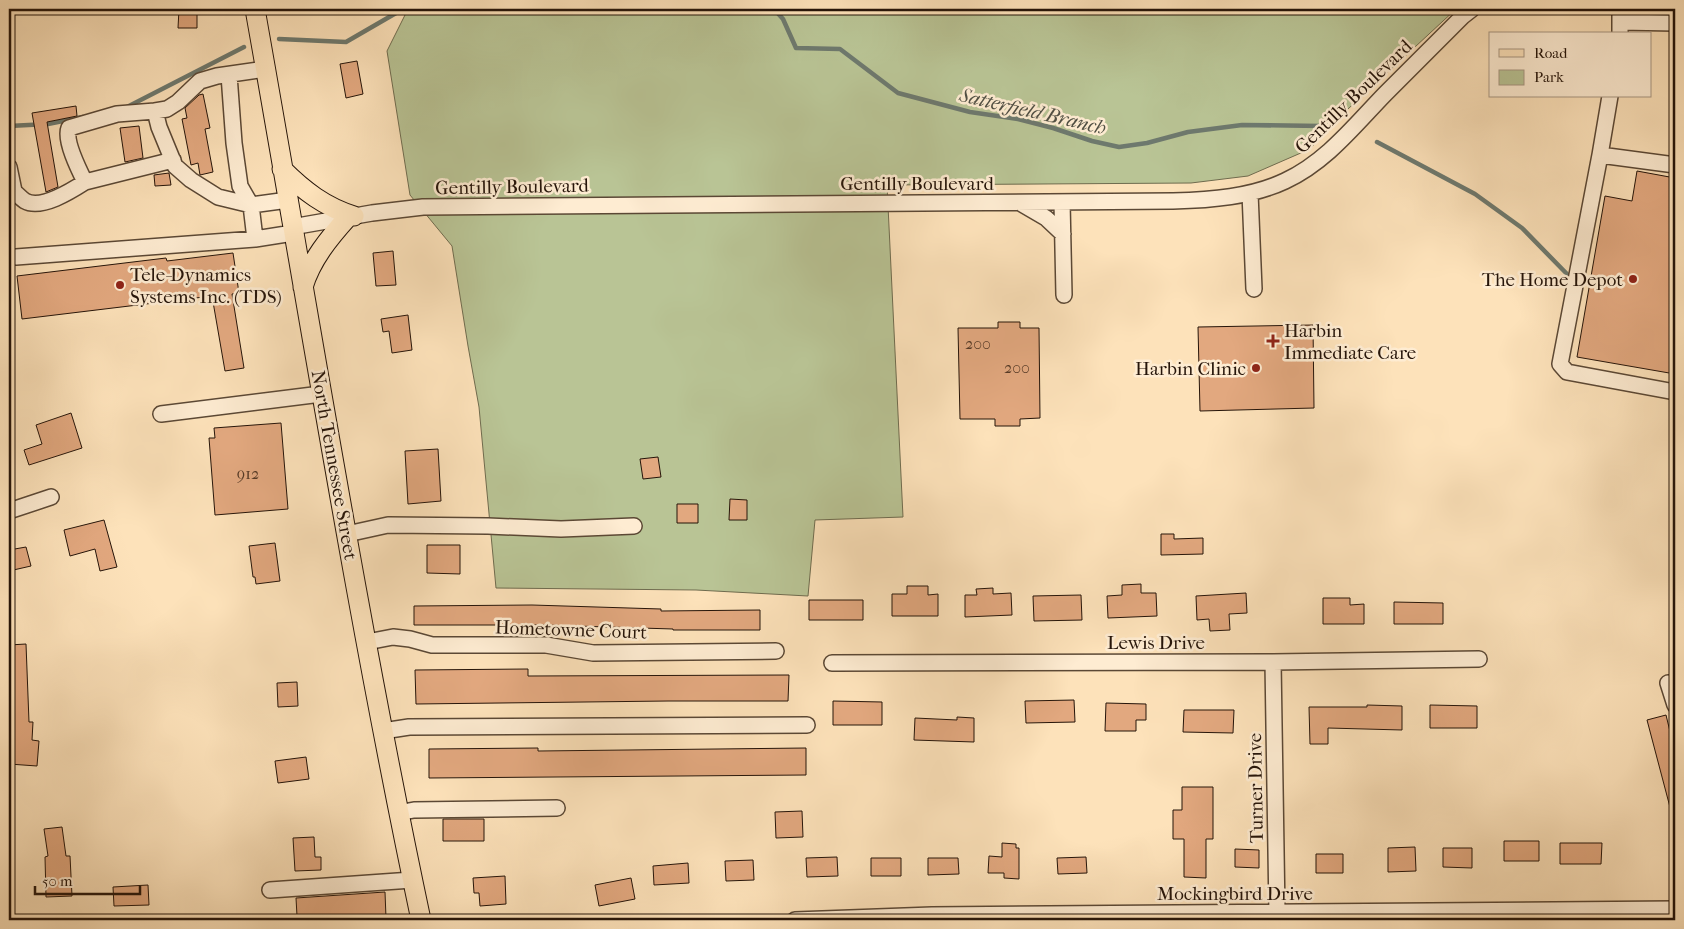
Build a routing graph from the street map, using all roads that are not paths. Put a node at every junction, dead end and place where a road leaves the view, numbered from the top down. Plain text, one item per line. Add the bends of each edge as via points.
1 (255, 9) edge
2 (1472, 9) edge
3 (1620, 22) edge
4 (1675, 22) edge
5 (266, 69) junction
6 (229, 75) junction
7 (1610, 98) edge
8 (155, 111) junction
9 (1600, 155) junction
10 (173, 160) junction
11 (1675, 165) edge
12 (9, 166) edge
13 (282, 169) junction
14 (85, 182) junction
15 (12, 190) edge
16 (1250, 193) junction
17 (288, 200) junction
18 (1018, 202) junction
19 (1062, 202) junction
20 (251, 205) junction
21 (351, 217) junction
22 (293, 230) junction
23 (1063, 234) junction
24 (255, 239) junction
25 (16, 257) dead end
26 (303, 287) junction
27 (1254, 289) dead end
28 (1064, 295) dead end
29 (1675, 392) edge
30 (321, 394) junction
31 (161, 414) dead end
32 (50, 497) dead end
33 (9, 510) edge
34 (634, 526) dead end
35 (347, 534) junction
36 (367, 642) junction
37 (776, 651) dead end
38 (1479, 659) dead end
39 (1273, 662) junction
40 (832, 663) dead end
41 (1668, 683) dead end
42 (1675, 705) edge
43 (807, 724) dead end
44 (383, 731) junction
45 (557, 808) dead end
46 (398, 813) junction
47 (412, 880) junction
48 (270, 890) dead end
49 (1675, 909) edge
50 (1277, 913) junction
51 (1657, 915) edge
52 (1090, 917) edge
53 (421, 920) edge
54 (795, 920) edge

1 - 5 main road, North Tennessee Street
2 - 16 street, Gentilly Boulevard via 1320,159 1284,182
3 - 4 street
5 - 6 street
5 - 13 main road, North Tennessee Street
6 - 8 street via 200,81 178,102 167,109
6 - 20 street via 240,186
7 - 9 street
8 - 10 street
8 - 14 street via 118,114 69,128 67,133 75,161
9 - 11 street
9 - 29 street via 1560,364 1567,372
10 - 14 street
10 - 20 street via 191,180 218,198
12 - 15 street
13 - 17 main road, North Tennessee Street
13 - 21 main road via 314,198
14 - 15 street via 57,198 40,202 26,201
16 - 19 street, Gentilly Boulevard via 1193,201
16 - 27 street
17 - 20 street
17 - 22 main road, North Tennessee Street
18 - 19 street, Gentilly Boulevard
18 - 21 street, Gentilly Boulevard via 456,206
18 - 23 street via 1041,214
19 - 23 street
20 - 24 street
21 - 22 street, Gentilly Boulevard
21 - 26 main road via 320,252 306,275
22 - 24 street, Gentilly Boulevard
22 - 26 main road, North Tennessee Street
23 - 28 street
24 - 25 street, Gentilly Boulevard
26 - 30 main road, North Tennessee Street
30 - 31 street
30 - 35 main road, North Tennessee Street
32 - 33 street
34 - 35 street via 561,530 388,525
35 - 36 main road, North Tennessee Street
36 - 37 street, Hometowne Court via 393,637 432,645 546,645 593,653
36 - 44 main road, North Tennessee Street
38 - 39 street, Lewis Drive
39 - 40 street, Lewis Drive
39 - 50 street, Turner Drive
41 - 42 street
43 - 44 street via 409,727
44 - 46 main road, North Tennessee Street
45 - 46 street
46 - 47 main road, North Tennessee Street
47 - 48 street
47 - 53 main road, North Tennessee Street
49 - 51 street, Mockingbird Drive
50 - 51 street, Mockingbird Drive
50 - 52 street, Mockingbird Drive
52 - 54 street, Mockingbird Drive via 932,915

